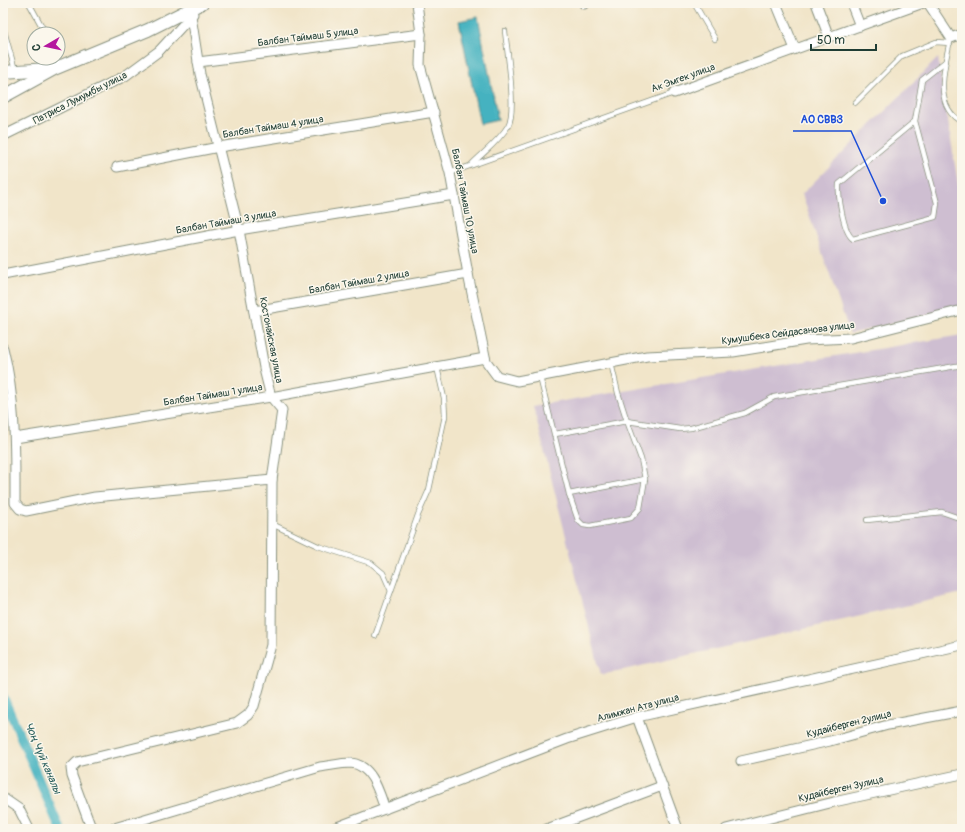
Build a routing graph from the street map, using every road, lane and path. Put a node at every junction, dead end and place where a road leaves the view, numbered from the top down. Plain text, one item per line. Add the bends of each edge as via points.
1 (29, 3) edge
2 (416, 3) edge
3 (694, 3) edge
4 (776, 3) edge
5 (816, 3) edge
6 (851, 3) edge
7 (923, 3) edge
8 (928, 3) edge
9 (201, 4) edge
10 (191, 16) junction
11 (42, 26) edge
12 (860, 26) junction
13 (3, 27) edge
14 (505, 31) dead end
15 (421, 34) junction
16 (962, 34) edge
17 (829, 37) junction
18 (715, 40) dead end
19 (950, 41) junction
20 (795, 49) junction
21 (946, 61) junction
22 (66, 62) edge
23 (198, 62) junction
24 (53, 66) edge
25 (57, 66) edge
26 (3, 72) edge
27 (16, 72) junction
28 (674, 93) joint
29 (3, 97) edge
30 (855, 103) dead end
31 (434, 112) junction
32 (915, 121) junction
33 (962, 122) edge
34 (3, 136) edge
35 (218, 148) junction
36 (471, 166) junction
37 (117, 167) dead end
38 (450, 173) junction
39 (454, 195) junction
40 (239, 230) junction
41 (468, 274) junction
42 (3, 275) edge
43 (962, 310) edge
44 (254, 311) junction
45 (3, 348) edge
46 (485, 358) junction
47 (611, 363) junction
48 (962, 365) edge
49 (438, 367) junction
50 (497, 376) joint
51 (540, 377) junction
52 (271, 397) junction
53 (627, 421) junction
54 (555, 434) junction
55 (15, 438) junction
56 (645, 479) junction
57 (272, 480) junction
58 (569, 494) junction
59 (867, 520) dead end
60 (962, 520) edge
61 (272, 524) junction
62 (391, 591) junction
63 (375, 636) dead end
64 (962, 645) edge
65 (962, 711) edge
66 (637, 718) junction
67 (741, 761) dead end
68 (962, 774) edge
69 (662, 786) junction
70 (3, 798) edge
71 (385, 808) junction
72 (29, 829) edge
73 (95, 829) edge
74 (111, 829) edge
75 (332, 829) edge
76 (547, 829) edge
77 (678, 829) edge
78 (726, 829) edge

1 - 11 lane
2 - 15 street, Балбан Таймаш 10 улица
3 - 18 lane
4 - 20 street
5 - 17 street
6 - 12 street
7 - 12 street, Ак Эмгек улица
8 - 19 street
9 - 10 street, Патриса Лумумбы улица
9 - 22 street via 148,30
10 - 23 street, Костонайская улица
10 - 34 street, Патриса Лумумбы улица via 159,51 125,76
12 - 17 street, Ак Эмгек улица
13 - 27 lane
14 - 36 lane via 512,107 509,124 500,138
15 - 23 street, Балбан Таймаш 5 улица
15 - 31 street, Балбан Таймаш 10 улица via 420,65
16 - 19 street
17 - 20 street, Ак Эмгек улица
19 - 21 lane
19 - 30 lane via 936,42 902,56
20 - 28 street, Ак Эмгек улица
21 - 32 lane via 922,80
21 - 33 lane via 942,83 947,106 954,118
23 - 35 street, Костонайская улица
24 - 27 street
25 - 29 street
26 - 27 street
28 - 36 lane, Ак Эмгек улица
31 - 35 street, Балбан Таймаш 4 улица
31 - 38 street, Балбан Таймаш 10 улица
32 - 32 lane via 839,184 838,196 848,231 853,239 935,217 937,203
35 - 37 street, Балбан Таймаш 4 улица
35 - 40 street, Костонайская улица
36 - 38 lane, Ак Эмгек улица
38 - 39 street, Балбан Таймаш 10 улица
39 - 40 street, Балбан Таймаш 3 улица
39 - 41 street, Балбан Таймаш 10 улица
40 - 42 street, Балбан Таймаш 3 улица
40 - 44 street, Костонайская улица
41 - 44 street, Балбан Таймаш 2 улица
41 - 46 street, Балбан Таймаш 10 улица
43 - 47 street, Кумушбека Сейдасанова улица via 852,338 806,340 733,352 647,356
44 - 52 street, Костонайская улица
45 - 55 street via 8,370
46 - 49 street, Балбан Таймаш 1 улица
46 - 50 street, Балбан Таймаш 10 улица
47 - 51 street, Кумушбека Сейдасанова улица
47 - 53 lane
48 - 53 lane via 774,397 745,413 691,428 680,429
49 - 52 street, Балбан Таймаш 1 улица
49 - 62 lane via 445,416 429,490
50 - 51 street, Кумушбека Сейдасанова улица via 517,381
51 - 54 lane
52 - 55 street, Балбан Таймаш 1 улица
52 - 57 street, Костонайская улица via 282,410
53 - 54 lane
53 - 56 lane via 641,459
54 - 58 lane
55 - 57 street via 15,503 26,511 95,497
56 - 58 lane
56 - 58 lane via 640,508 631,518 583,525 578,520
57 - 61 street, Костонайская улица
59 - 60 lane via 942,512
61 - 62 lane via 318,546 371,563 383,573
61 - 73 street, Костонайская улица via 270,645 254,706 248,715 237,723 77,762 71,768 72,776 90,825
62 - 63 lane
64 - 66 street, Алимжан Ата улица
65 - 67 street, Кудайберген 2улица via 888,725
66 - 69 street
66 - 71 street, Алимжан Ата улица via 567,739
68 - 78 street, Кудайберген 3улица
69 - 76 street
69 - 77 street
70 - 72 street via 19,808
71 - 74 street via 376,784 364,768 351,763 320,767
71 - 75 street, Алимжан Ата улица

